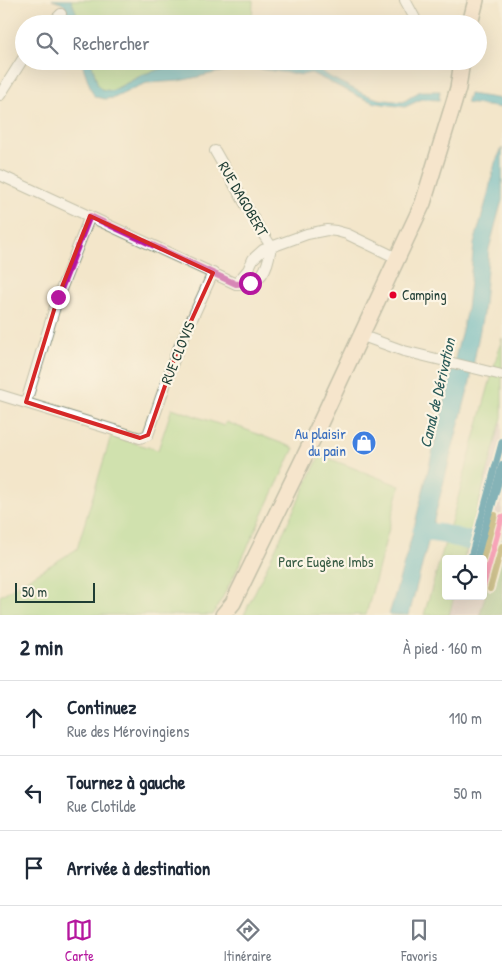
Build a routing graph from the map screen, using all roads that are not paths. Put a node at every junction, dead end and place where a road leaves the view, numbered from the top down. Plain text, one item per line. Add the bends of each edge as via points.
1 (405, 0) edge
2 (476, 0) edge
3 (413, 15) edge
4 (472, 15) edge
5 (16, 70) edge
6 (460, 70) edge
7 (0, 95) edge
8 (216, 151) dead end
9 (0, 175) edge
10 (90, 216) junction
11 (271, 246) junction
12 (397, 258) junction
13 (213, 273) junction
14 (236, 284) junction
15 (360, 335) junction
16 (502, 375) edge
17 (0, 395) edge
18 (26, 402) junction
19 (231, 609) edge
20 (223, 615) edge

1 - 3 street
2 - 4 main road
5 - 7 street
6 - 12 main road via 458,88 423,203
8 - 11 street, RUE DAGOBERT
9 - 10 street
10 - 13 street
10 - 18 street via 58,297
11 - 12 street via 327,230 347,234
11 - 14 street via 258,254
11 - 14 street via 263,274 250,283
12 - 15 main road
13 - 14 street
13 - 18 street, RUE CLOVIS via 176,354 148,435 140,438
15 - 16 street via 404,351
15 - 19 main road
17 - 18 street
19 - 20 main road

